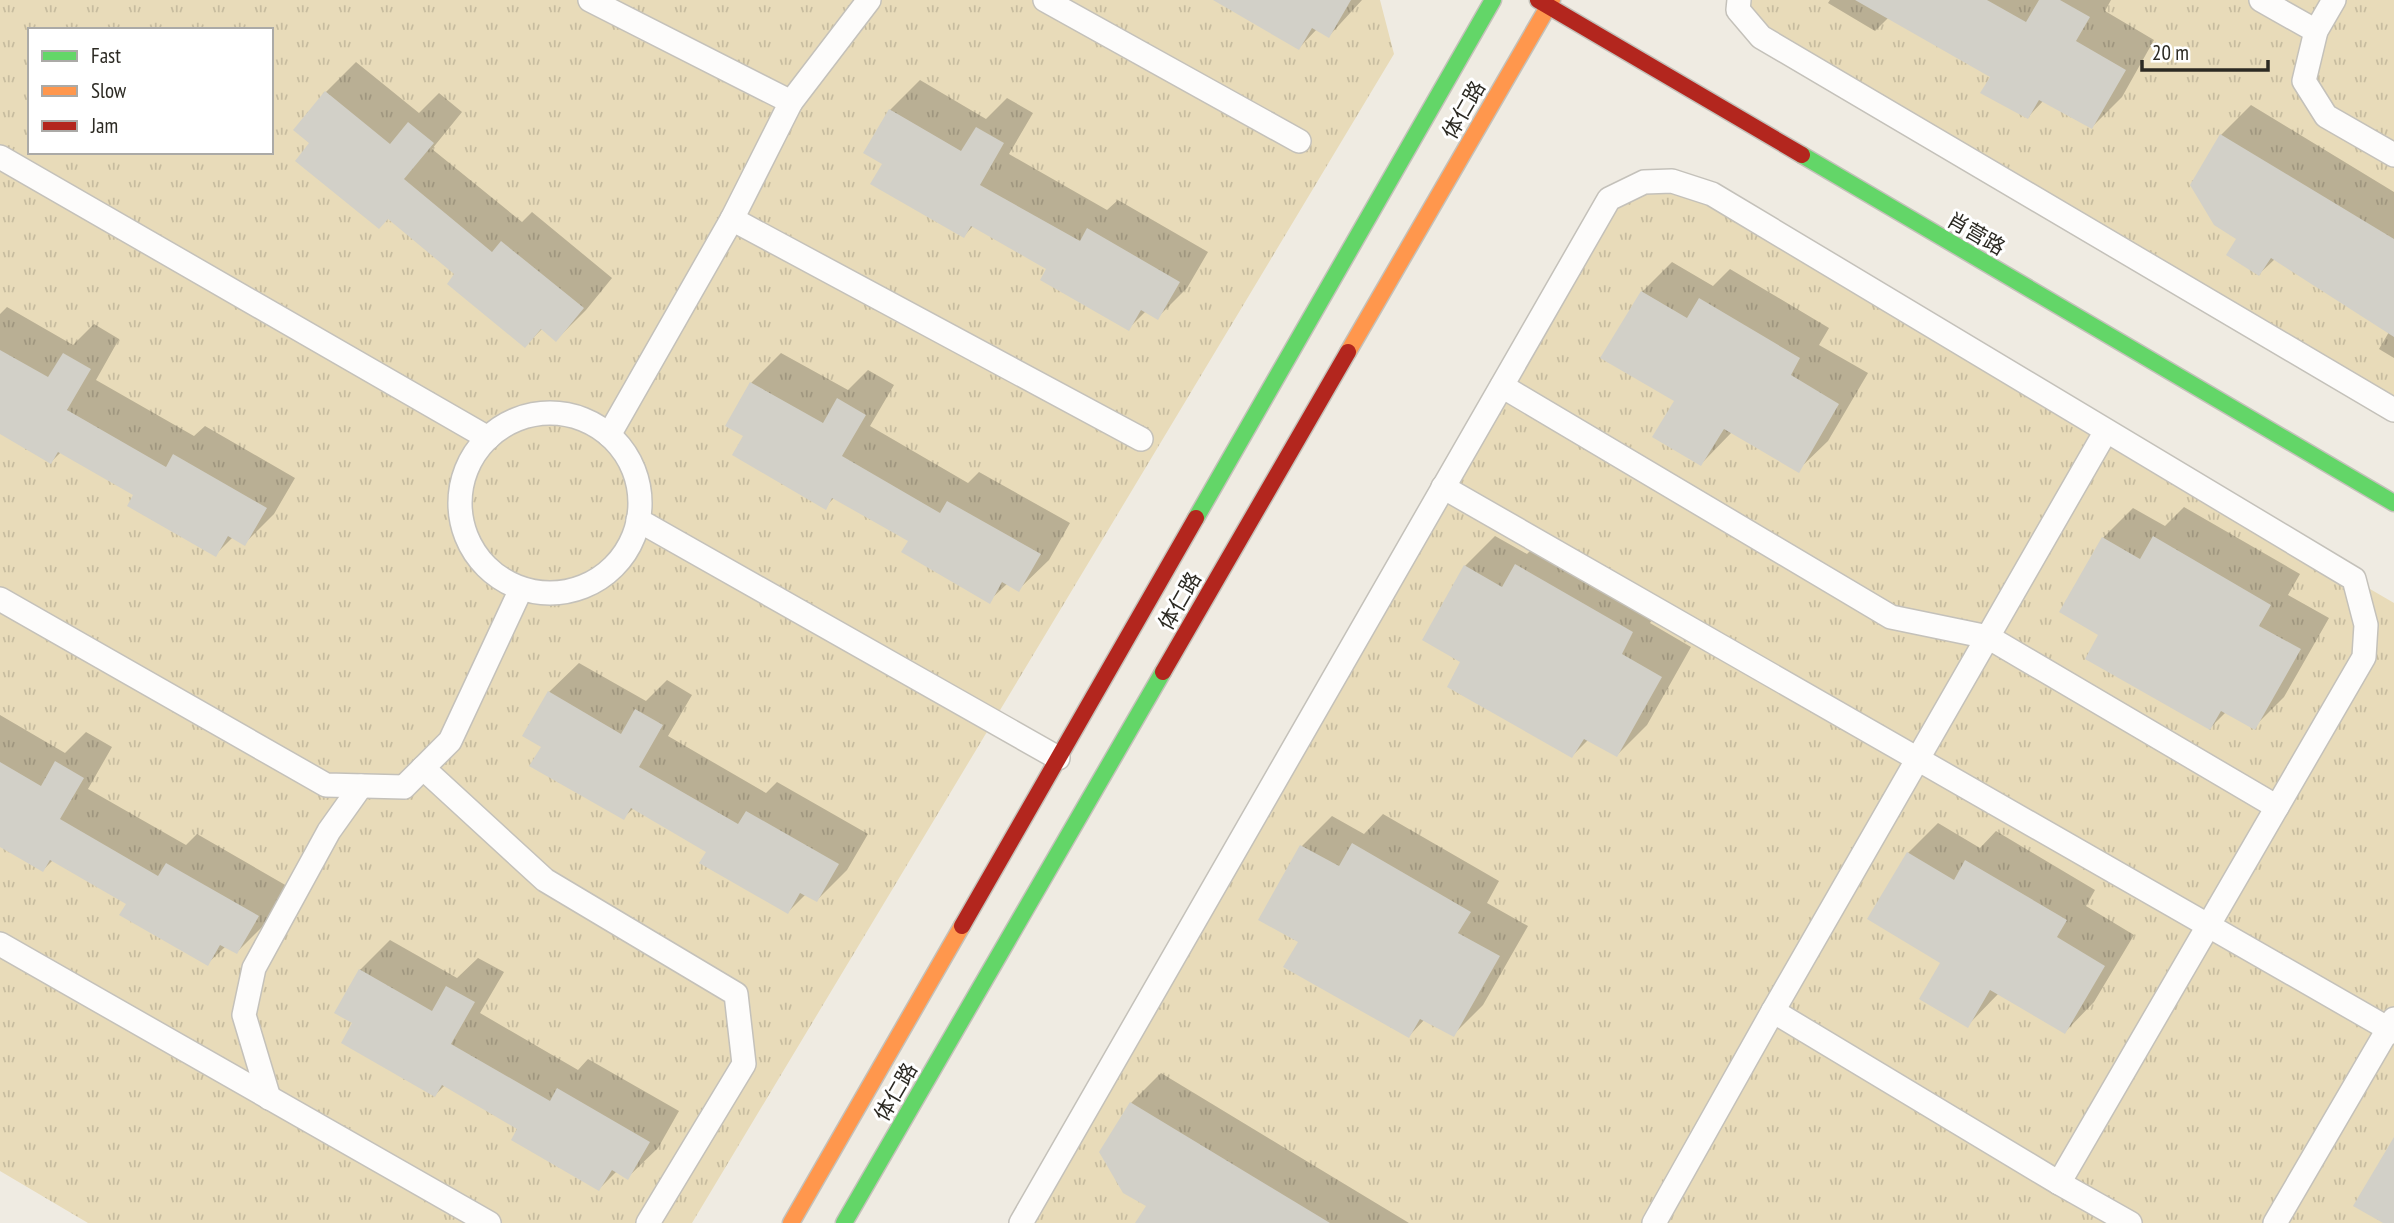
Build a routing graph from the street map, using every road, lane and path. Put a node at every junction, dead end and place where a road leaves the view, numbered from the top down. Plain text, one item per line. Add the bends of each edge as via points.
1 (590, 0) edge
2 (869, 0) edge
3 (1045, 0) edge
4 (1493, 0) edge
5 (1739, 0) edge
6 (2261, 0) edge
7 (2334, 0) edge
8 (1546, 2) edge
9 (2316, 31) junction
10 (791, 102) junction
11 (1299, 141) dead end
12 (2394, 155) edge
13 (0, 157) edge
14 (732, 219) junction
15 (1502, 386) junction
16 (2394, 410) edge
17 (2106, 431) junction
18 (609, 435) junction
19 (488, 438) junction
20 (1141, 439) dead end
21 (1443, 487) junction
22 (2394, 503) edge
23 (639, 520) junction
24 (521, 589) junction
25 (0, 599) edge
26 (1988, 637) junction
27 (1058, 758) junction
28 (1917, 759) junction
29 (423, 768) junction
30 (361, 786) junction
31 (2277, 807) junction
32 (2208, 926) junction
33 (0, 944) edge
34 (1773, 1011) junction
35 (2392, 1027) edge
36 (269, 1098) junction
37 (2059, 1182) junction
38 (489, 1223) edge
39 (648, 1223) edge
40 (791, 1223) edge
41 (844, 1223) edge
42 (1021, 1223) edge
43 (1654, 1223) edge
44 (2130, 1223) edge
45 (2275, 1223) edge

1 - 10 lane
2 - 10 lane
3 - 11 lane
4 - 27 street, 体仁路
5 - 16 lane via 1738,10 1761,37
6 - 9 lane
7 - 9 lane
8 - 22 street, 肖营路
8 - 41 street, 体仁路
9 - 12 lane via 2304,81 2326,116
10 - 14 lane
13 - 19 lane
14 - 18 lane
14 - 20 lane
15 - 17 lane via 1609,199 1644,182 1672,181 1712,194
15 - 21 lane
15 - 26 lane via 1891,617
17 - 26 lane
17 - 31 lane via 2354,579 2366,625 2364,657
18 - 19 lane via 582,419 552,412 524,416
18 - 23 lane via 629,460 639,489
19 - 24 lane via 464,473 463,529 476,555 496,575
21 - 28 lane
21 - 42 lane
23 - 24 lane via 628,549 607,573 580,588 549,593
23 - 27 lane
24 - 29 lane via 450,741
25 - 30 lane via 326,785
26 - 28 lane
26 - 31 lane
27 - 40 street, 体仁路
28 - 32 lane
28 - 34 lane
29 - 30 lane via 404,787
29 - 39 lane via 545,880 736,994 744,1064
30 - 36 lane via 329,831 254,968 244,1015
31 - 32 lane
32 - 35 lane
32 - 37 lane
33 - 36 lane
34 - 37 lane
34 - 43 lane
35 - 45 lane
36 - 38 lane
37 - 44 lane

